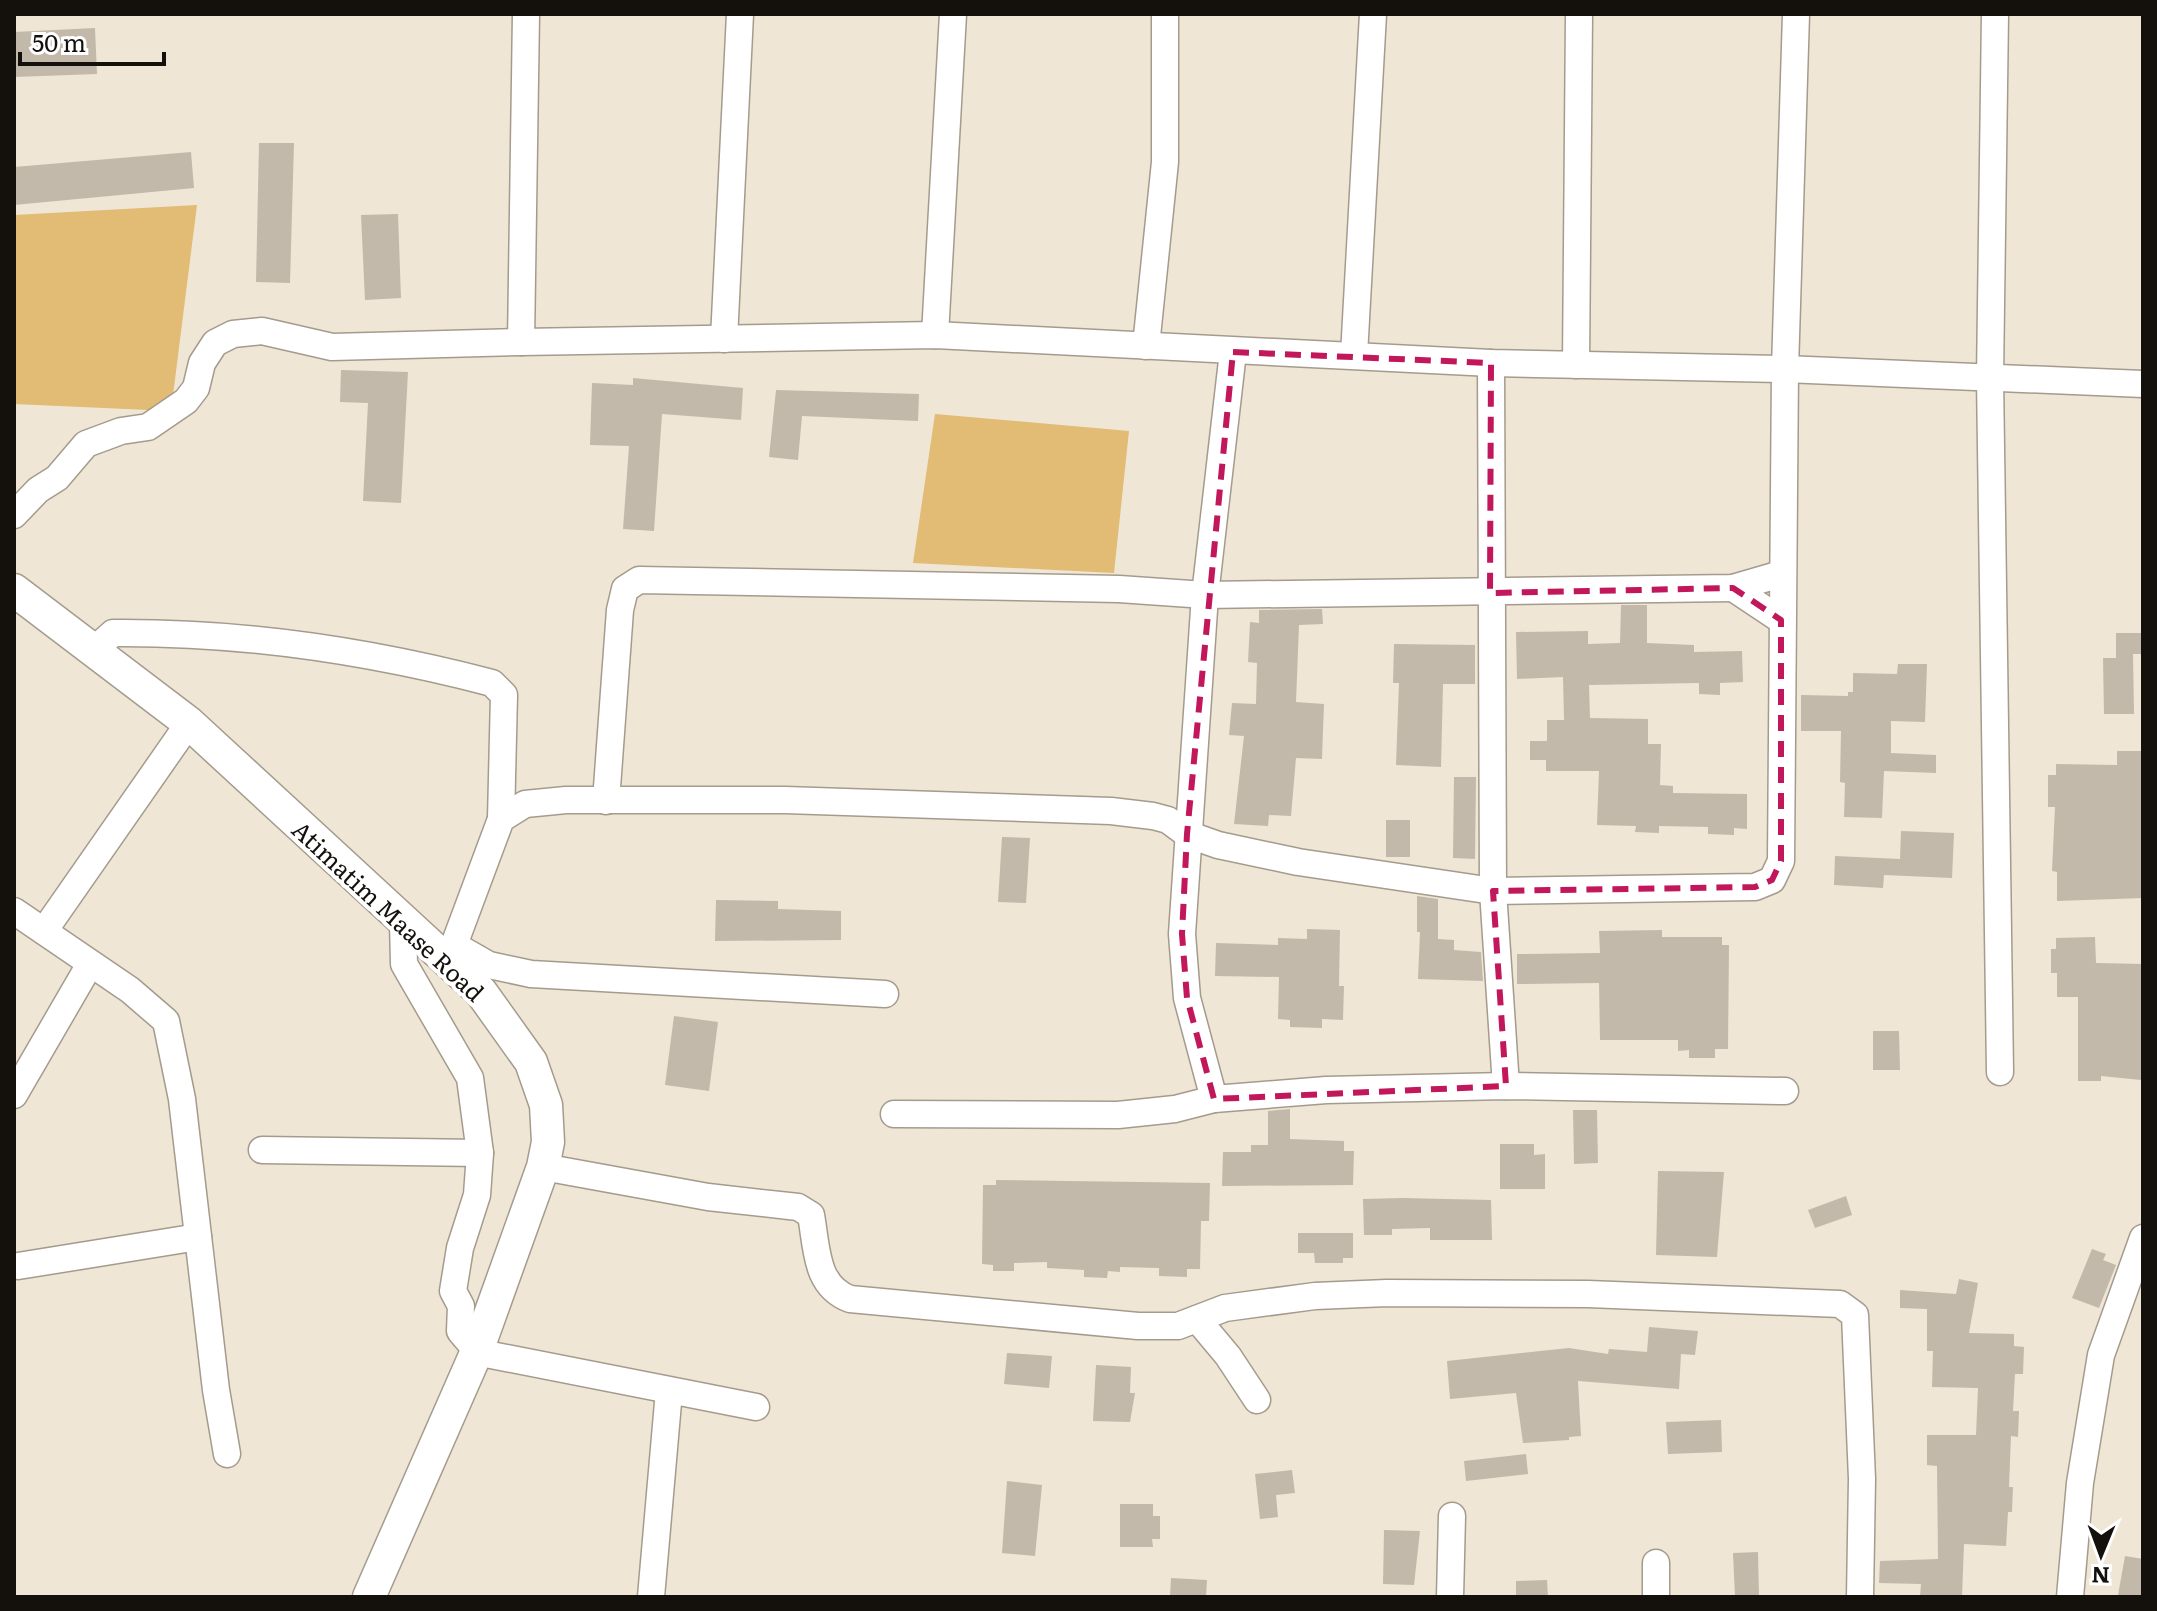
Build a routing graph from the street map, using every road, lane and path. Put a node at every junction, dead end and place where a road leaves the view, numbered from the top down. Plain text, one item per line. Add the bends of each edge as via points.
1 (526, 14) edge
2 (740, 14) edge
3 (953, 14) edge
4 (1165, 14) edge
5 (1373, 14) edge
6 (1579, 14) edge
7 (1796, 14) edge
8 (1995, 14) edge
9 (935, 335) junction
10 (724, 339) junction
11 (521, 342) junction
12 (1146, 346) junction
13 (1233, 352) junction
14 (1354, 355) junction
15 (1491, 363) junction
16 (1576, 365) junction
17 (1785, 369) junction
18 (1990, 378) junction
19 (2143, 384) edge
20 (14, 515) edge
21 (1781, 574) junction
22 (1733, 588) junction
23 (14, 590) edge
24 (1490, 593) junction
25 (1205, 595) junction
26 (1781, 620) junction
27 (95, 649) junction
28 (189, 723) junction
29 (606, 801) junction
30 (501, 819) junction
31 (1187, 834) junction
32 (1493, 891) junction
33 (14, 911) edge
34 (403, 922) junction
35 (44, 931) junction
36 (453, 956) junction
37 (90, 964) junction
38 (885, 994) dead end
39 (2000, 1072) dead end
40 (1506, 1086) junction
41 (1785, 1091) dead end
42 (14, 1095) edge
43 (1214, 1099) junction
44 (894, 1114) dead end
45 (262, 1150) dead end
46 (480, 1153) junction
47 (543, 1167) junction
48 (198, 1237) junction
49 (2143, 1238) edge
50 (18, 1266) dead end
51 (1197, 1319) junction
52 (477, 1351) junction
53 (669, 1391) junction
54 (1257, 1400) dead end
55 (756, 1407) dead end
56 (227, 1454) dead end
57 (1452, 1516) dead end
58 (1656, 1563) dead end
59 (369, 1597) edge
60 (651, 1597) edge
61 (1450, 1597) edge
62 (1656, 1597) edge
63 (1860, 1597) edge
64 (2070, 1597) edge

1 - 11 street
2 - 10 street
3 - 9 street
4 - 12 street via 1165,162
5 - 14 street
6 - 16 street
7 - 17 street
8 - 18 street
9 - 10 street
9 - 12 street
10 - 11 street
11 - 20 street via 332,347 262,331 233,334 215,343 186,401 148,427 86,444
12 - 13 street
13 - 14 street
13 - 25 street
14 - 15 street
15 - 16 street
15 - 24 street
16 - 17 street
17 - 18 street
17 - 21 street
18 - 19 street
18 - 39 street
21 - 22 street
21 - 26 street
22 - 24 street
22 - 26 street
23 - 27 main road, Atimatim Maase Road
24 - 25 street
24 - 32 street
25 - 29 street via 639,580 625,589 620,610
25 - 31 street
26 - 32 street via 1781,861 1772,880 1755,887
27 - 28 main road, Atimatim Maase Road
27 - 30 street via 113,633 160,633 330,649 492,683 504,695
28 - 34 main road, Atimatim Maase Road
28 - 35 street
29 - 30 street via 525,804
29 - 31 street via 785,800 1111,811 1168,820
30 - 36 street
31 - 32 street via 1298,862
31 - 43 street via 1184,979
32 - 40 street
33 - 35 street
34 - 36 main road, Atimatim Maase Road
34 - 46 street via 404,964 470,1078
35 - 37 street
36 - 38 street via 531,974
36 - 47 main road, Atimatim Maase Road via 531,1062 546,1105
37 - 42 street
37 - 48 street via 166,1021 182,1099
40 - 41 street
40 - 43 street via 1326,1090
43 - 44 street via 1118,1115
45 - 46 street
46 - 52 street via 477,1195 453,1282 461,1306 460,1331
47 - 51 street via 708,1197 798,1207 811,1215 823,1278 833,1293 850,1299 1138,1326 1178,1326
47 - 52 main road, Atimatim Maase Road
48 - 50 street
48 - 56 street
49 - 64 street via 2101,1355 2080,1483
51 - 54 street
51 - 63 street via 1225,1308 1387,1293 1840,1304 1855,1315 1862,1479
52 - 53 street
52 - 59 main road, Atimatim Maase Road
53 - 55 street
53 - 60 street
57 - 61 street
58 - 62 street

